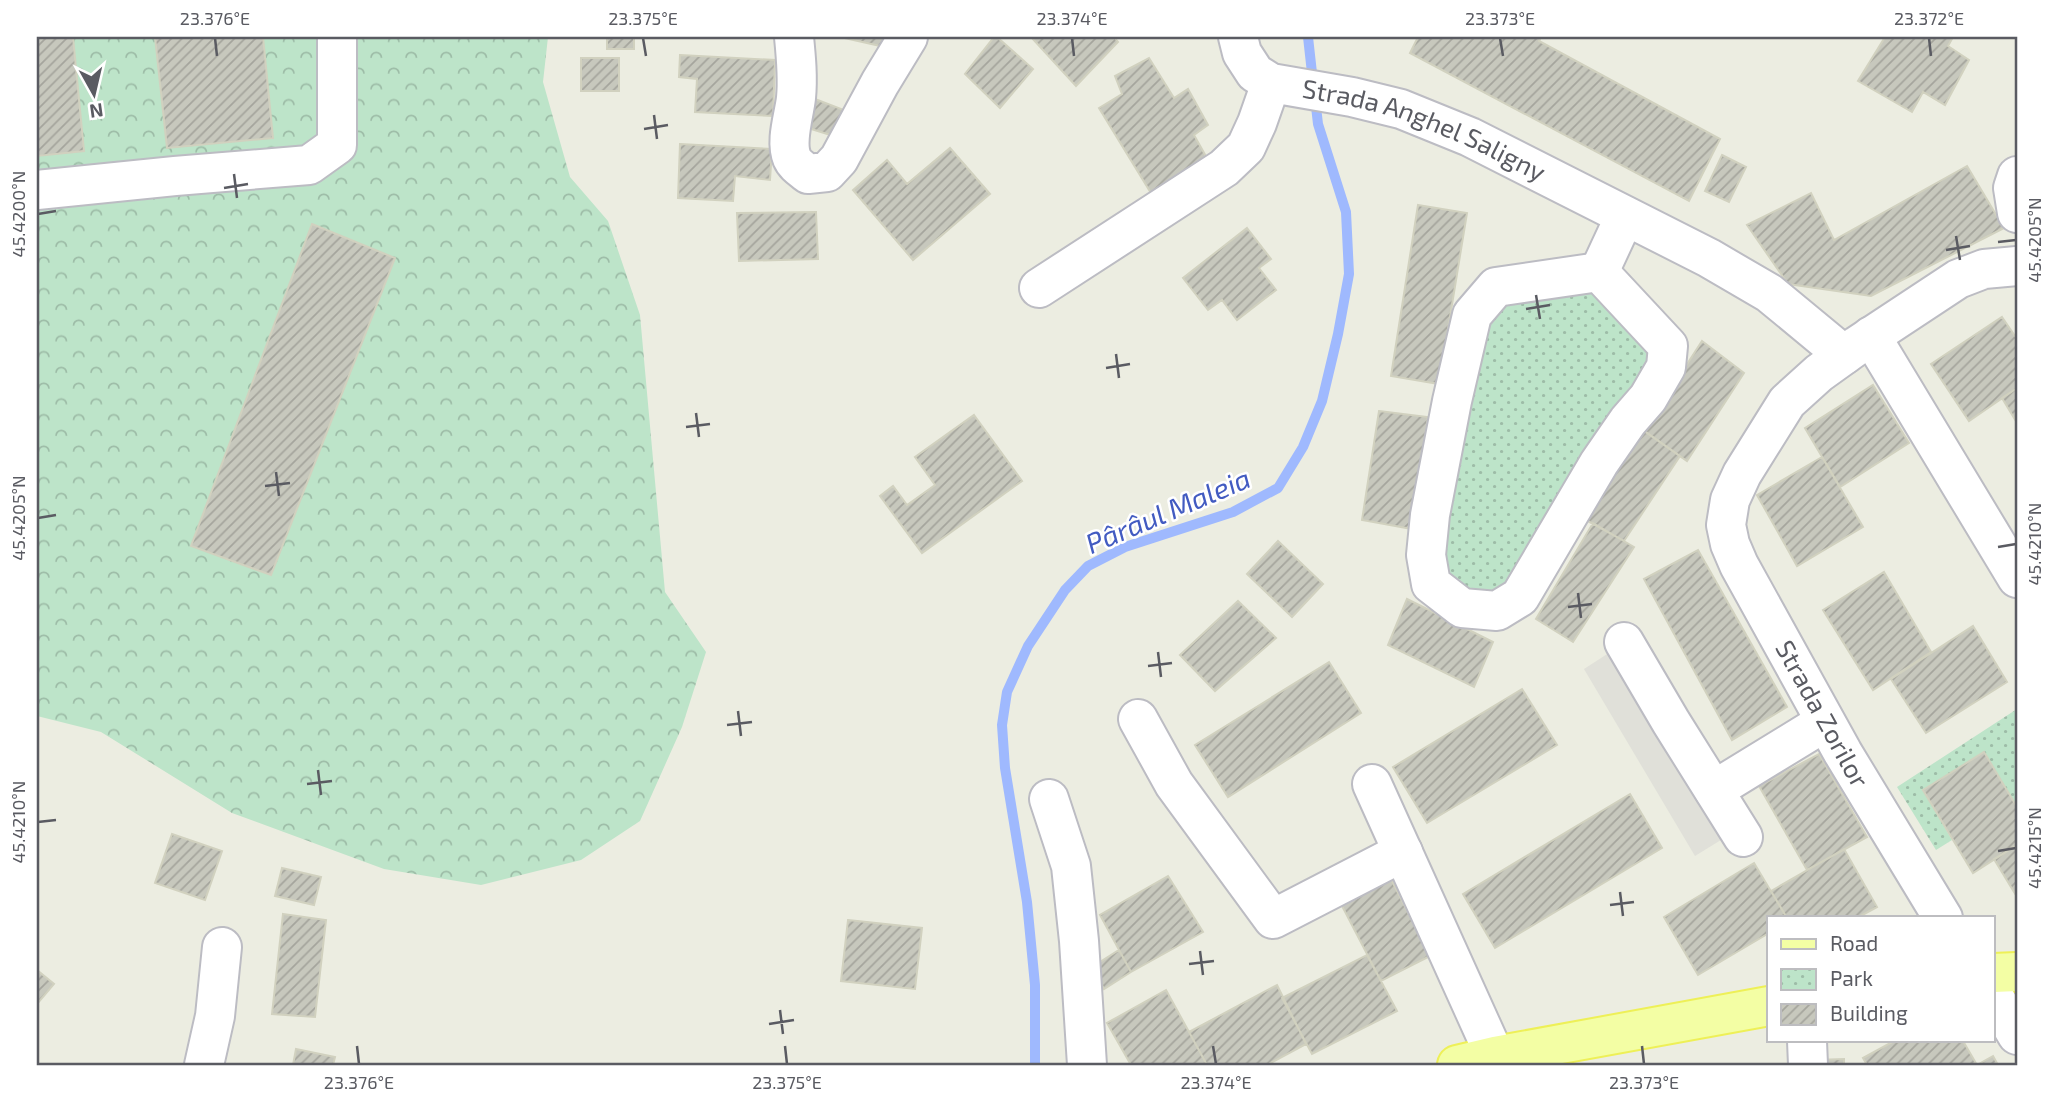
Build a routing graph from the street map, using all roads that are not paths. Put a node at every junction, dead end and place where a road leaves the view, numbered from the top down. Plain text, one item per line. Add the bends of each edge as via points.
1 (337, 37) edge
2 (794, 37) edge
3 (908, 37) edge
4 (1238, 37) edge
5 (1278, 85) junction
6 (2017, 176) edge
7 (37, 190) edge
8 (2017, 213) edge
9 (1625, 216) junction
10 (2017, 266) edge
11 (1599, 272) junction
12 (1039, 288) dead end
13 (1857, 346) junction
14 (2017, 579) edge
15 (1624, 642) dead end
16 (1138, 719) dead end
17 (1825, 722) junction
18 (1372, 784) dead end
19 (1714, 790) junction
20 (1049, 799) dead end
21 (1743, 837) dead end
22 (1403, 852) junction
23 (1942, 916) edge
24 (222, 947) dead end
25 (2017, 972) edge
26 (1994, 973) edge
27 (1994, 997) edge
28 (1767, 1006) edge
29 (2017, 1034) edge
30 (1807, 1042) edge
31 (1497, 1061) edge
32 (204, 1065) edge
33 (1087, 1065) edge
34 (1457, 1065) edge
35 (1808, 1065) edge

1 - 7 street via 337,145 309,165
2 - 3 street via 797,83 791,155 808,174 827,172 839,159
4 - 5 street, Strada Anghel Saligny via 1255,73
5 - 9 street, Strada Anghel Saligny via 1401,109 1470,137
5 - 12 street via 1246,147 1224,168
6 - 8 street via 2013,188
9 - 11 street
9 - 13 street, Strada Anghel Saligny via 1709,258
10 - 13 street via 1958,279
11 - 11 street via 1668,346 1666,367 1599,463 1520,597 1497,611 1462,608 1431,584 1426,555 1430,515 1472,315 1496,287
13 - 14 street, Strada Anghel Saligny
13 - 17 street, Strada Zorilor via 1787,402 1742,474 1730,500 1726,525 1730,544
15 - 19 street
16 - 22 street via 1174,784 1273,919
17 - 19 street
17 - 23 street, Strada Zorilor
18 - 22 street
19 - 21 street
20 - 33 street via 1071,866
22 - 31 street
24 - 32 street
25 - 26 main road
27 - 29 street
28 - 31 main road
30 - 35 street
31 - 34 main road

